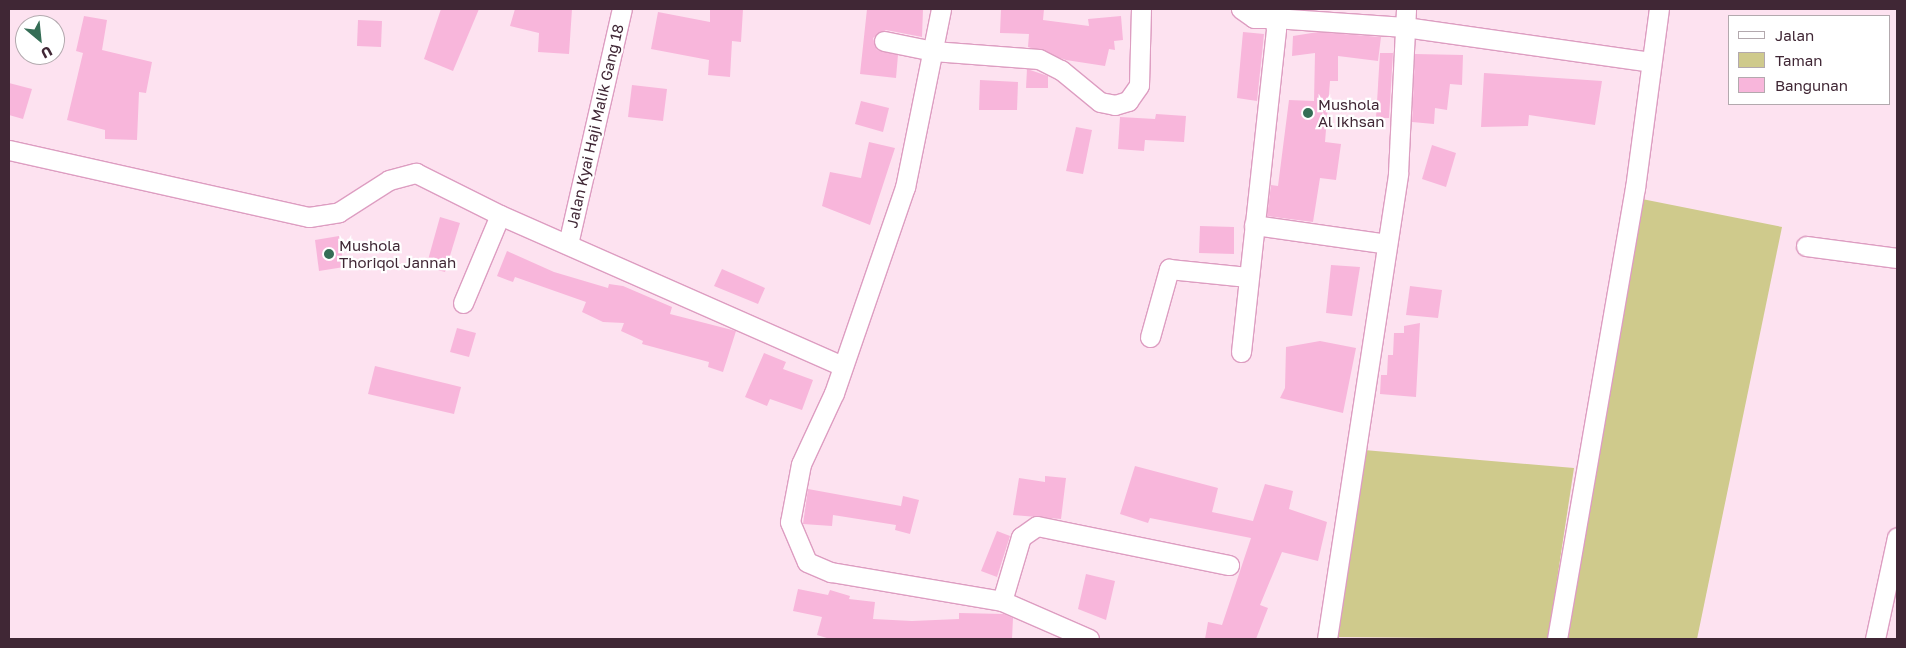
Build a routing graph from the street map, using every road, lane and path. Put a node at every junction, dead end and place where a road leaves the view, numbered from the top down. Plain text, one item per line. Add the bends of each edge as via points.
1 (622, 9) edge
2 (941, 9) edge
3 (1141, 9) edge
4 (1241, 9) edge
5 (1659, 9) edge
6 (1274, 18) junction
7 (1405, 18) edge
8 (884, 41) dead end
9 (933, 51) junction
10 (1650, 62) junction
11 (9, 150) edge
12 (500, 215) junction
13 (1254, 225) junction
14 (568, 244) junction
15 (1386, 244) junction
16 (1806, 246) dead end
17 (1897, 258) edge
18 (1248, 277) junction
19 (463, 302) dead end
20 (1150, 337) dead end
21 (1241, 352) dead end
22 (842, 366) junction
23 (1897, 537) edge
24 (1229, 565) dead end
25 (1002, 601) junction
26 (1089, 639) edge
27 (1326, 639) edge
28 (1557, 639) edge
29 (1875, 639) edge

1 - 14 street, Jalan Kyai Haji Malik Gang 18
2 - 9 street
3 - 9 street via 1139,85 1128,101 1116,105 1100,102 1061,70 1039,59
4 - 6 street via 1254,18
5 - 10 street
6 - 7 street
6 - 13 street
7 - 10 street
7 - 15 street via 1398,173
8 - 9 street
9 - 22 street via 905,187
10 - 28 street via 1635,188
11 - 12 street via 309,216 339,212 408,172 428,177
12 - 14 street
12 - 19 street
13 - 15 street
13 - 18 street
14 - 22 street
15 - 27 street
16 - 17 street
18 - 20 street via 1169,269
18 - 21 street
22 - 25 street via 801,464 790,522 799,550 807,562 831,572
23 - 29 street
24 - 25 street via 1037,526 1021,537
25 - 26 street

